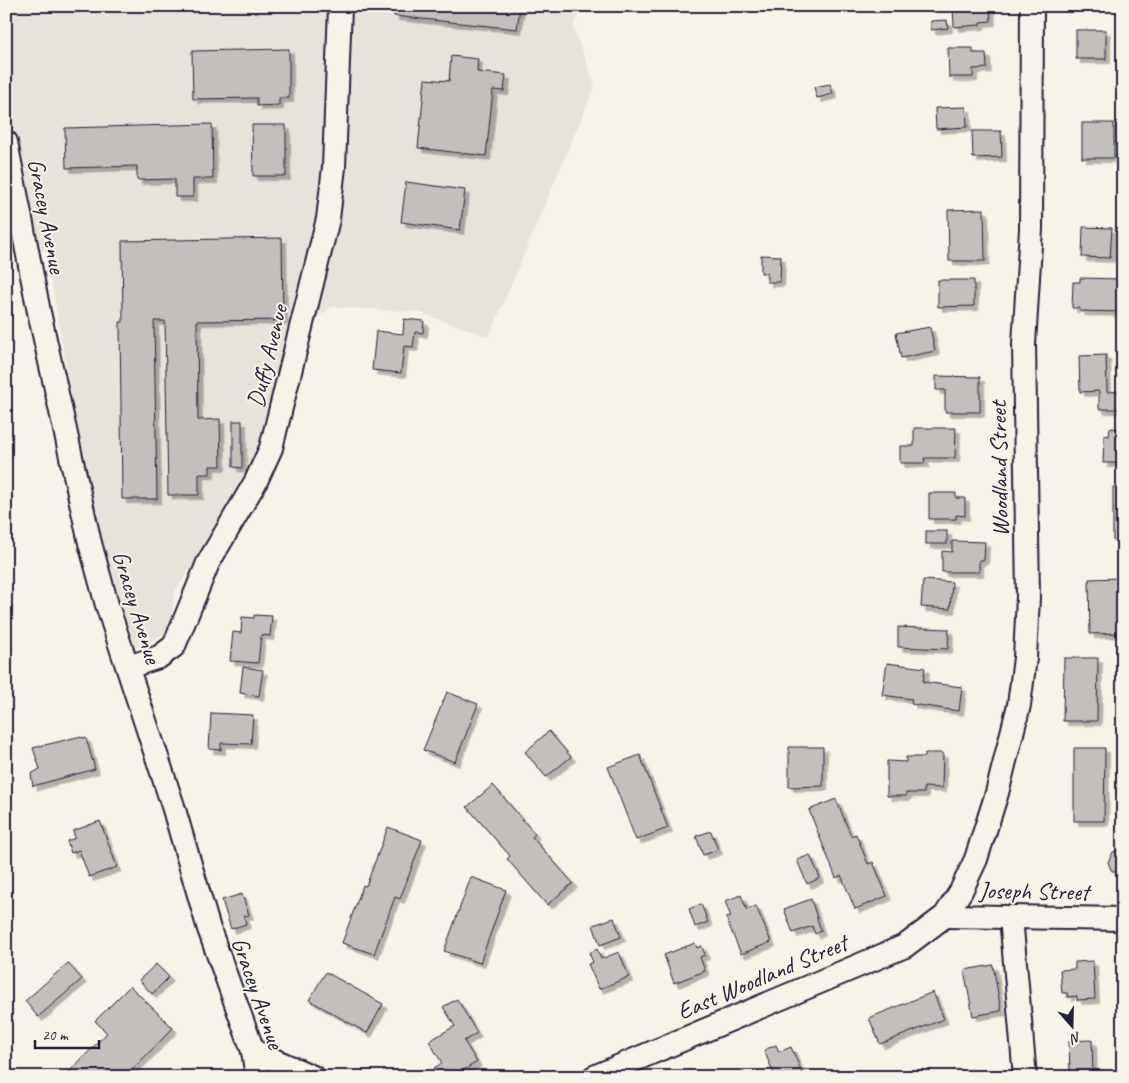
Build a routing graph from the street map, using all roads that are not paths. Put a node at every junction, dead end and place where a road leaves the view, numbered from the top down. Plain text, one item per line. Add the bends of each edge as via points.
1 (1032, 6) edge
2 (340, 7) edge
3 (6, 142) edge
4 (128, 667) junction
5 (946, 916) junction
6 (1010, 917) junction
7 (1123, 919) edge
8 (253, 1051) junction
9 (257, 1077) edge
10 (313, 1077) edge
11 (594, 1077) edge
12 (1025, 1077) edge

1 - 5 street, Woodland Street via 1031,229 1024,344 1028,597 1025,658 1019,705 997,793 976,859
2 - 4 street, Duffy Avenue via 334,167 328,219 271,448 256,481 208,562 174,646 159,657
3 - 4 street, Gracey Avenue via 78,489 107,605
4 - 8 street, Gracey Avenue via 174,806 220,962
5 - 6 street, Joseph Street
5 - 11 street, East Woodland Street via 904,946
6 - 7 street, Joseph Street
6 - 12 street
8 - 9 street, Gracey Avenue
8 - 10 street

